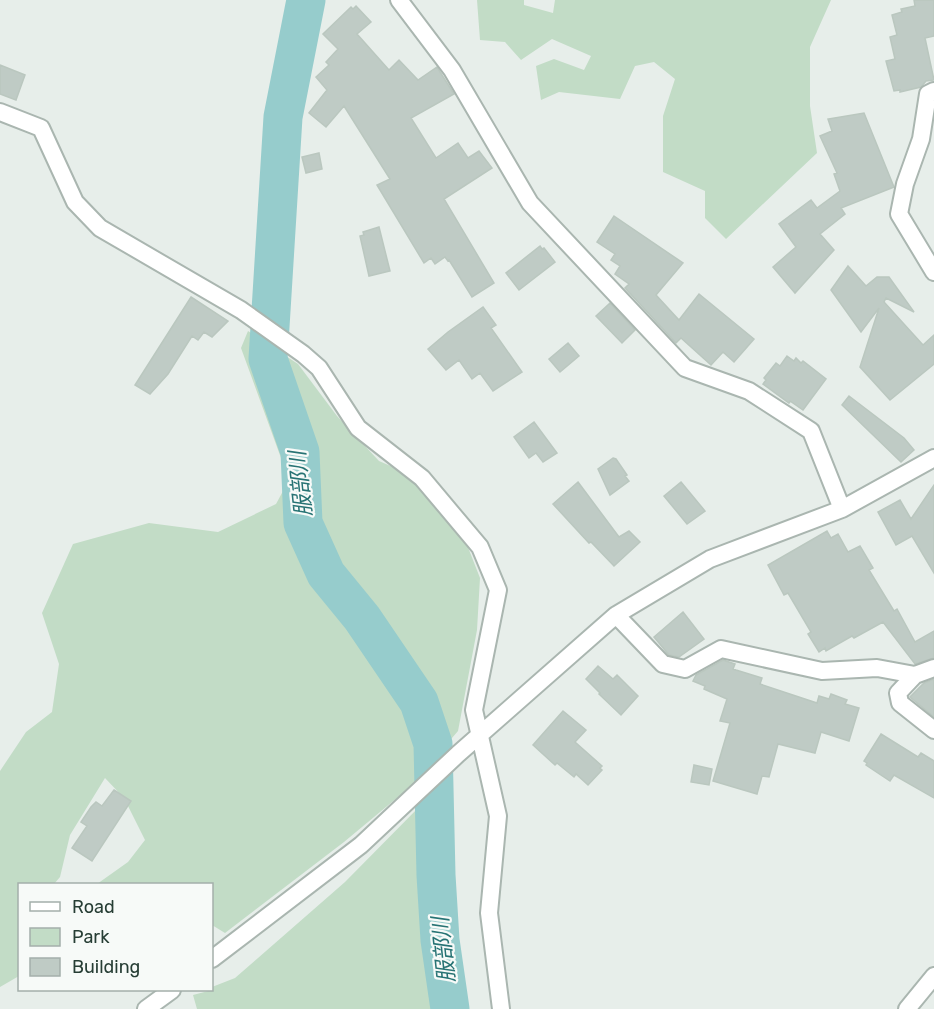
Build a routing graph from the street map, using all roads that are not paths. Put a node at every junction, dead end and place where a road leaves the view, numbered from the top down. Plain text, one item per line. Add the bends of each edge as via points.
1 (399, 0) edge
2 (934, 91) edge
3 (0, 112) edge
4 (934, 272) edge
5 (934, 458) edge
6 (842, 509) junction
7 (616, 615) junction
8 (934, 668) edge
9 (915, 675) junction
10 (934, 730) edge
11 (481, 736) junction
12 (213, 958) edge
13 (934, 976) edge
14 (170, 991) edge
15 (146, 1009) edge
16 (501, 1009) edge
17 (907, 1009) edge

1 - 6 street via 452,70 530,203 685,368 749,391 811,431
2 - 4 street via 928,94 921,139 899,214
3 - 11 street via 41,128 75,202 100,228 241,310 319,368 358,428 423,478 480,548 498,590 474,710
5 - 6 street
6 - 7 street via 710,559
7 - 9 street via 663,664 685,669 721,649 822,671 878,668
7 - 11 street
8 - 9 street
9 - 10 street via 898,693 900,703
11 - 12 street via 361,845
11 - 16 street via 498,816 489,913
13 - 17 street
14 - 15 street

